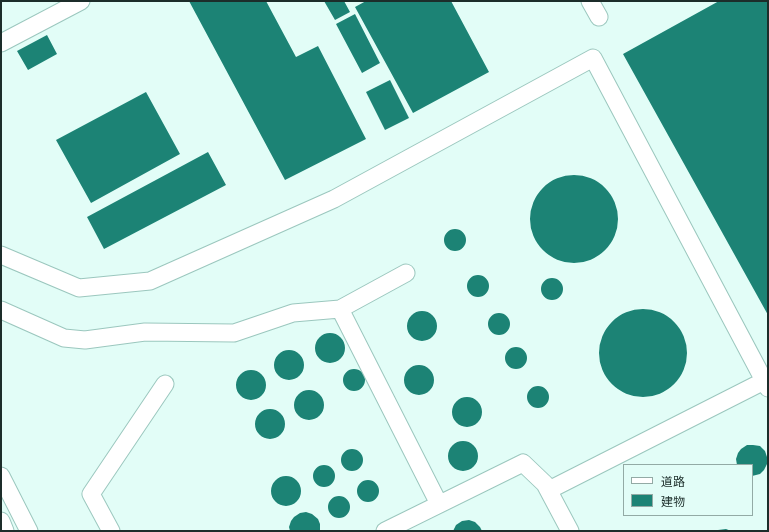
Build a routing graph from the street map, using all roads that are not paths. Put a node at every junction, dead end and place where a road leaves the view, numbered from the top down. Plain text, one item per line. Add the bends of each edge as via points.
1 (81, 1) edge
2 (590, 1) edge
3 (599, 17) dead end
4 (1, 44) edge
5 (1, 254) edge
6 (406, 273) dead end
7 (340, 309) junction
8 (1, 310) edge
9 (165, 384) dead end
10 (766, 384) edge
11 (1, 476) edge
12 (549, 490) junction
13 (439, 504) junction
14 (1, 521) edge
15 (5, 531) edge
16 (29, 531) edge
17 (111, 531) edge
18 (385, 531) edge
19 (570, 531) edge

1 - 4 street
2 - 3 street
5 - 10 street via 79,288 150,281 334,199 593,58
6 - 7 street
7 - 8 street via 293,313 234,333 145,332 85,340 64,338
7 - 13 street
9 - 17 street via 91,494
10 - 12 street
11 - 16 street
12 - 13 street via 546,484 523,463
12 - 19 street
13 - 18 street
14 - 15 street

